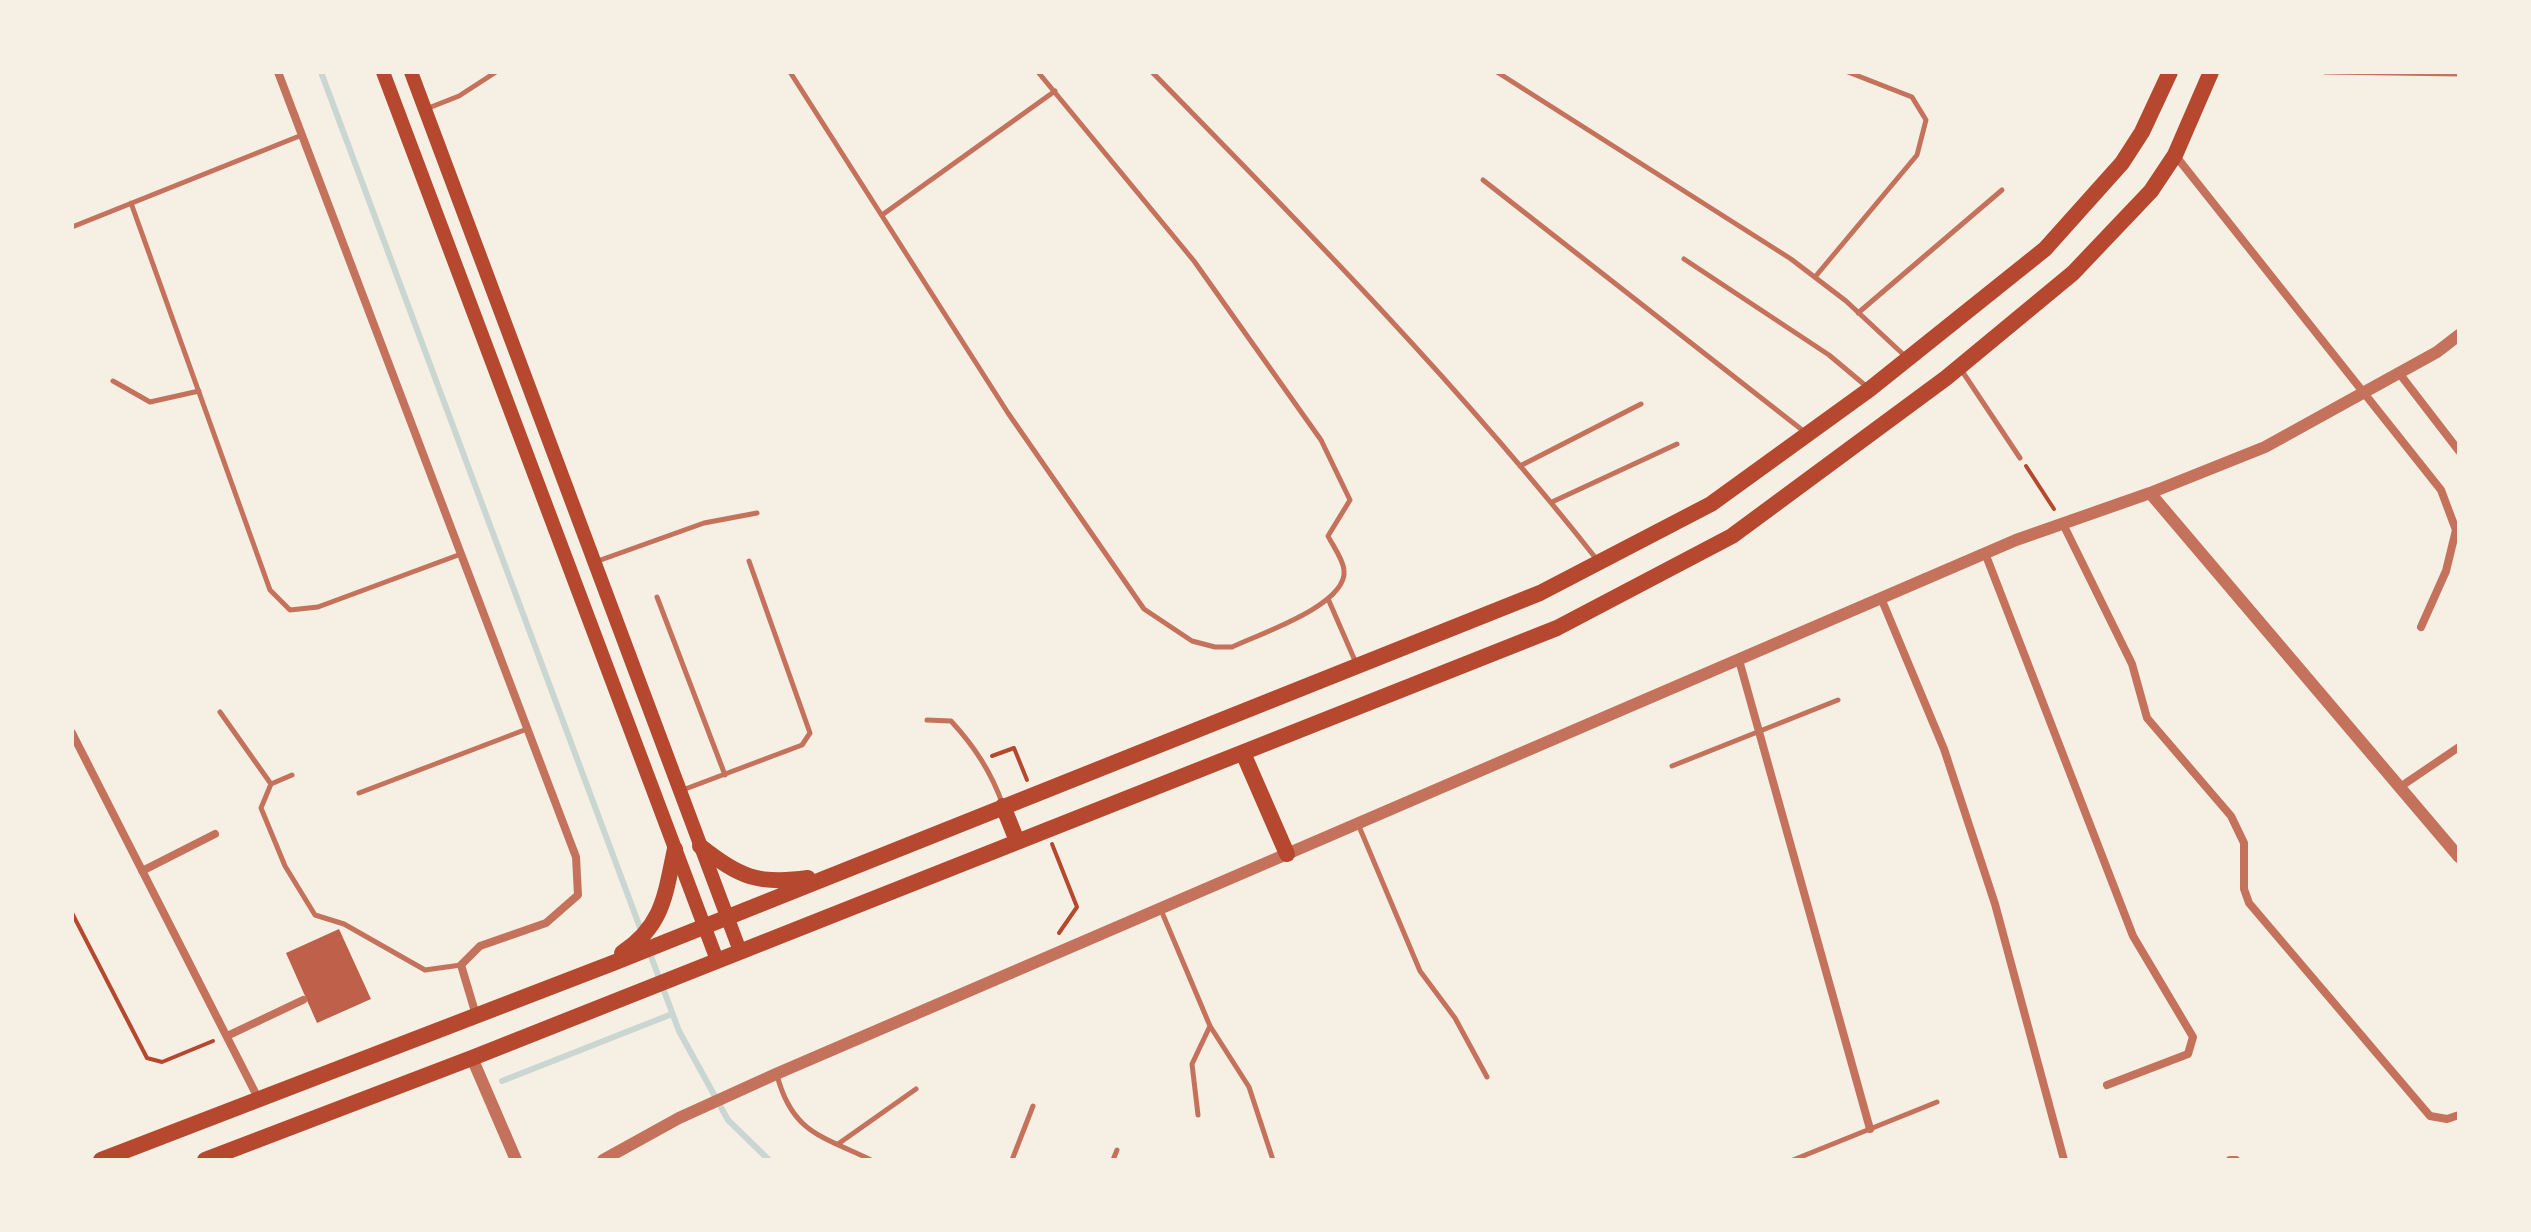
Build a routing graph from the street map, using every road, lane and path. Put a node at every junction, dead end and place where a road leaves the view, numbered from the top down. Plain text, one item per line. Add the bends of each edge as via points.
1 (278, 72) edge
2 (383, 72) edge
3 (411, 72) edge
4 (496, 72) edge
5 (790, 72) edge
6 (1038, 72) edge
7 (1152, 72) edge
8 (1497, 72) edge
9 (1848, 72) edge
10 (2170, 72) edge
11 (2211, 72) edge
12 (2325, 72) edge
13 (2459, 74) edge
14 (1055, 91) junction
15 (425, 109) junction
16 (302, 135) junction
17 (2175, 155) junction
18 (1483, 180) dead end
19 (2002, 190) dead end
20 (131, 203) junction
21 (882, 215) junction
22 (72, 227) edge
23 (1684, 259) dead end
24 (1815, 277) junction
25 (1858, 313) junction
26 (2459, 335) edge
27 (1908, 360) junction
28 (1959, 367) junction
29 (2399, 373) junction
30 (113, 381) dead end
31 (1870, 389) junction
32 (199, 391) junction
33 (2362, 393) junction
34 (1641, 404) dead end
35 (1807, 433) junction
36 (1677, 444) dead end
37 (2459, 451) edge
38 (2020, 458) joint
39 (1520, 466) junction
40 (2150, 493) junction
41 (1552, 502) junction
42 (757, 513) dead end
43 (2063, 524) junction
44 (1985, 553) junction
45 (461, 554) junction
46 (749, 561) dead end
47 (594, 562) junction
48 (1599, 562) junction
49 (657, 597) dead end
50 (1881, 598) junction
51 (1329, 601) junction
52 (2421, 627) dead end
53 (1739, 660) junction
54 (1358, 667) junction
55 (1838, 700) dead end
56 (220, 712) dead end
57 (927, 720) dead end
58 (527, 729) junction
59 (1759, 732) junction
60 (72, 733) edge
61 (2459, 747) edge
62 (1014, 748) dead end
63 (1243, 753) junction
64 (982, 760) junction
65 (1672, 766) dead end
66 (292, 775) dead end
67 (725, 775) junction
68 (271, 784) junction
69 (2400, 787) junction
70 (679, 791) junction
71 (359, 793) dead end
72 (1003, 806) junction
73 (1358, 823) junction
74 (215, 834) dead end
75 (1017, 841) junction
76 (700, 846) junction
77 (675, 849) junction
78 (1287, 854) junction
79 (2459, 857) edge
80 (142, 871) junction
81 (836, 874) junction
82 (1161, 908) junction
83 (72, 913) edge
84 (727, 918) junction
85 (705, 927) junction
86 (740, 951) junction
87 (717, 960) junction
88 (461, 965) junction
89 (606, 966) junction
90 (303, 1000) dead end
91 (476, 1015) junction
92 (1210, 1026) junction
93 (227, 1036) junction
94 (472, 1058) junction
95 (776, 1074) junction
96 (1487, 1077) dead end
97 (2107, 1085) dead end
98 (916, 1089) dead end
99 (258, 1098) junction
100 (1937, 1102) dead end
101 (1033, 1106) dead end
102 (1198, 1115) dead end
103 (2459, 1115) edge
104 (1870, 1129) junction
105 (838, 1144) junction
106 (1117, 1150) dead end
107 (101, 1160) edge
108 (205, 1160) edge
109 (516, 1160) edge
110 (603, 1160) edge
111 (871, 1160) edge
112 (1012, 1160) edge
113 (1113, 1160) edge
114 (1273, 1160) edge
115 (1793, 1160) edge
116 (2064, 1160) edge
117 (2230, 1160) edge
118 (2236, 1160) edge

1 - 16 street
2 - 77 main road
3 - 15 main road
4 - 15 lane via 459,96
5 - 21 lane
6 - 14 lane
7 - 39 lane via 1401,331
8 - 24 lane
9 - 24 lane via 1912,97 1926,120 1917,155
10 - 27 highway via 2142,132 2097,195 2045,249
11 - 17 highway
12 - 13 lane
14 - 21 lane
14 - 51 lane via 1194,261 1321,440 1350,500 1328,536 1344,568 1343,580
15 - 47 main road
16 - 20 lane
16 - 45 street
17 - 28 highway via 2151,191 2073,273
17 - 33 street
18 - 35 lane
19 - 25 lane
20 - 22 lane
20 - 32 lane
21 - 51 lane via 1008,413 1144,609 1192,641 1232,647
23 - 31 lane via 1829,355
24 - 25 lane
25 - 27 lane
26 - 29 street
27 - 31 highway
28 - 38 lane
28 - 63 highway via 1732,536 1557,628
29 - 33 street
29 - 37 street
30 - 32 lane via 150,402
31 - 35 highway
32 - 45 lane via 270,590 290,610 318,607
33 - 40 street via 2265,447
33 - 52 street via 2441,490 2456,530 2446,571
34 - 39 lane
35 - 48 highway via 1711,504
36 - 41 lane
38 - 43 path
39 - 41 lane
40 - 43 street
40 - 69 street
41 - 48 lane
42 - 47 lane via 692,527
43 - 44 street
43 - 103 street via 2132,664 2147,718 2231,816 2244,843 2249,903 2430,1116
44 - 50 street
44 - 97 street via 2133,936 2193,1037 2188,1054
45 - 58 street
46 - 67 lane via 810,733 802,745
47 - 70 main road
48 - 54 highway via 1540,593
49 - 67 lane
50 - 53 street
50 - 116 street via 1944,749 1995,904
51 - 54 lane
53 - 59 street
53 - 73 street
54 - 72 highway
55 - 59 lane
56 - 68 lane
57 - 64 lane via 951,721
58 - 71 lane
58 - 88 street via 576,857 578,895 546,923 480,946
59 - 65 lane
59 - 104 street
60 - 80 street
61 - 69 street
62 - 64 path
63 - 75 highway
63 - 78 highway
64 - 72 lane
66 - 68 lane
67 - 70 lane
68 - 88 lane via 261,808 285,866 315,915 344,924 425,970
69 - 79 street
70 - 76 main road
72 - 75 highway
72 - 81 highway
73 - 78 street
73 - 96 lane via 1420,971 1455,1018
74 - 80 street
75 - 86 highway
76 - 81 highway via 730,869 770,883
76 - 84 main road
77 - 85 main road
77 - 89 highway via 660,916 637,943
78 - 82 street
80 - 93 street
81 - 84 highway
82 - 92 lane
82 - 95 street
83 - 93 path via 147,1058 162,1062
84 - 85 highway
84 - 86 main road
85 - 87 main road
85 - 89 highway
86 - 87 highway
87 - 94 highway
88 - 91 street
89 - 91 highway
90 - 93 street
91 - 99 highway
92 - 102 lane via 1192,1064
92 - 114 lane via 1249,1087
93 - 99 street
94 - 108 highway
94 - 109 street
95 - 105 lane via 784,1104 799,1121
95 - 110 street
98 - 105 lane
99 - 107 highway
100 - 104 lane
101 - 112 lane
104 - 115 lane
105 - 111 lane
106 - 113 lane
117 - 118 street

